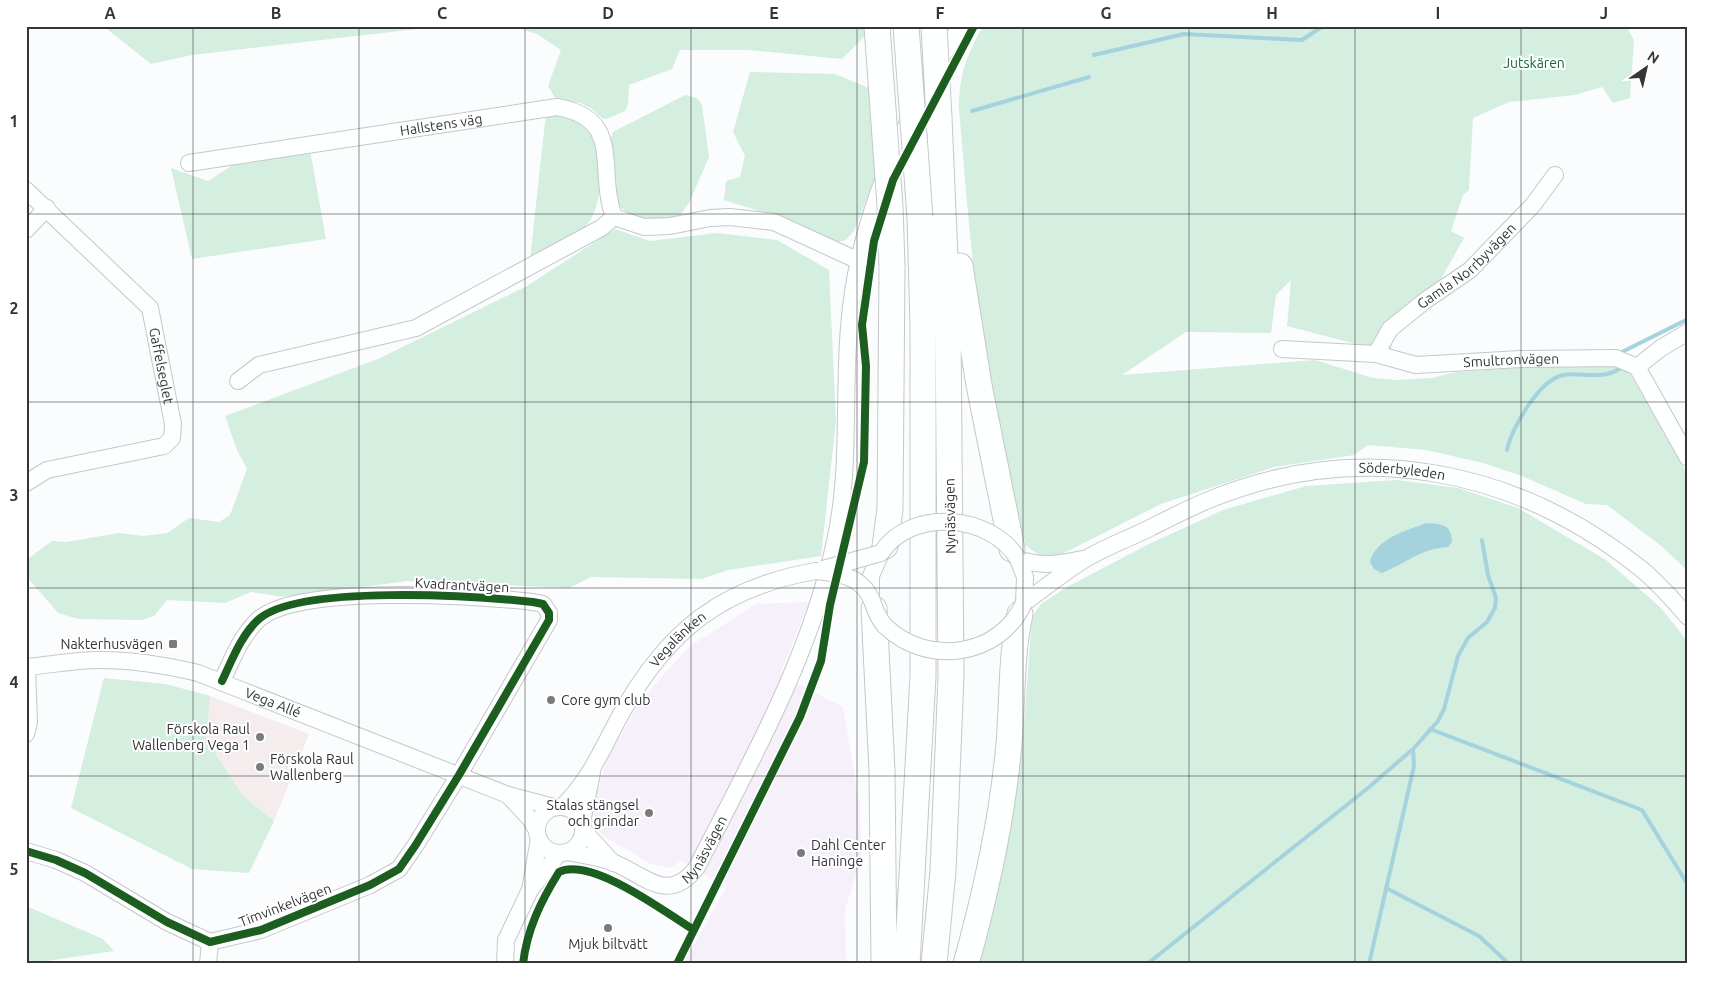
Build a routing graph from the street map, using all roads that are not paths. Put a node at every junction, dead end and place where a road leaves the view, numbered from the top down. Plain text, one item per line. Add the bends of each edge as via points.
1 (877, 26) edge
2 (906, 26) edge
3 (934, 26) edge
4 (960, 26) edge
5 (189, 163) dead end
6 (1555, 175) dead end
7 (26, 190) edge
8 (946, 192) junction
9 (47, 208) junction
10 (614, 216) junction
11 (26, 230) edge
12 (858, 261) junction
13 (1688, 332) edge
14 (1282, 349) dead end
15 (1376, 354) junction
16 (1637, 367) junction
17 (238, 381) dead end
18 (1688, 458) edge
19 (26, 483) edge
20 (883, 550) junction
21 (1015, 554) junction
22 (1089, 557) junction
23 (816, 571) junction
24 (872, 601) junction
25 (1022, 608) junction
26 (1688, 617) edge
27 (27, 666) edge
28 (222, 681) junction
29 (26, 734) edge
30 (592, 770) junction
31 (459, 775) junction
32 (508, 795) junction
33 (558, 807) junction
34 (583, 826) junction
35 (538, 835) junction
36 (26, 851) edge
37 (563, 852) junction
38 (613, 863) junction
39 (530, 890) junction
40 (210, 942) junction
41 (208, 964) edge
42 (505, 964) edge
43 (884, 964) edge
44 (907, 964) edge
45 (934, 964) edge
46 (966, 964) edge

1 - 20 highway, bridge via 892,266 890,510
2 - 44 highway, Nynäsvägen, bridge via 920,217 923,326 923,676
3 - 8 highway, Nynäsvägen, bridge
4 - 12 street, Nynäsvägen via 892,156
5 - 10 street, Hallstens väg via 557,107 574,110 590,118 598,129 604,141 610,206
6 - 15 street, Gamla Norrbyvägen via 1533,205 1470,270 1390,329
7 - 9 street, Gaffelseglet
8 - 21 highway via 970,336
8 - 45 highway, Nynäsvägen via 951,677 943,871
9 - 11 street
9 - 19 street, Gaffelseglet via 150,308 173,424 172,438 164,446 47,470
10 - 12 street via 644,227 730,217 774,222
10 - 17 street via 601,228 428,324 259,365
12 - 38 street, Nynäsvägen via 848,328 841,512 822,598 803,651 776,712 689,877 680,883 662,886
13 - 16 street
14 - 15 street, Smultronvägen
15 - 16 street, Smultronvägen via 1416,365 1598,356 1616,358
16 - 18 street
20 - 21 street, bridge via 908,530 932,522 944,522 972,525 988,531
20 - 23 street, Vegalänken, bridge
20 - 24 street via 870,576
21 - 22 street, Söderbyleden via 1032,564 1046,565
21 - 25 street via 1025,577
22 - 25 street, Söderbyleden
22 - 26 street, Söderbyleden via 1212,498 1268,481 1334,469 1419,469 1480,482 1565,518 1642,569
23 - 24 street, Vegalänken, bridge via 851,578
23 - 30 street, Vegalänken via 746,591 705,614 679,634 647,671
24 - 25 street, bridge via 885,626 910,643 936,651 983,644 1004,632
24 - 43 highway via 882,772
25 - 46 highway via 1015,634 1003,797
27 - 28 street, Vega Allé via 97,660 132,661 164,665
27 - 29 street via 29,722
28 - 31 street, Vega Allé
28 - 31 street, Kvadrantvägen via 249,629 260,618 289,606 342,598 397,595 543,604 549,620
30 - 33 street, Vegalänken
30 - 34 street, Vegalänken
31 - 32 street, Vega Allé
31 - 40 street, Timvinkelvägen via 399,869 370,885 261,930
32 - 33 street, Vega Allé
32 - 35 street, Vega Allé via 531,820
33 - 34 street via 572,810
33 - 35 street via 541,816
34 - 37 street via 580,842
34 - 38 street, Nynäsvägen
35 - 37 street via 550,850
35 - 39 street
36 - 40 street via 85,873 166,922
37 - 38 street, Nynäsvägen
37 - 39 street
39 - 42 street via 506,940
40 - 41 street

